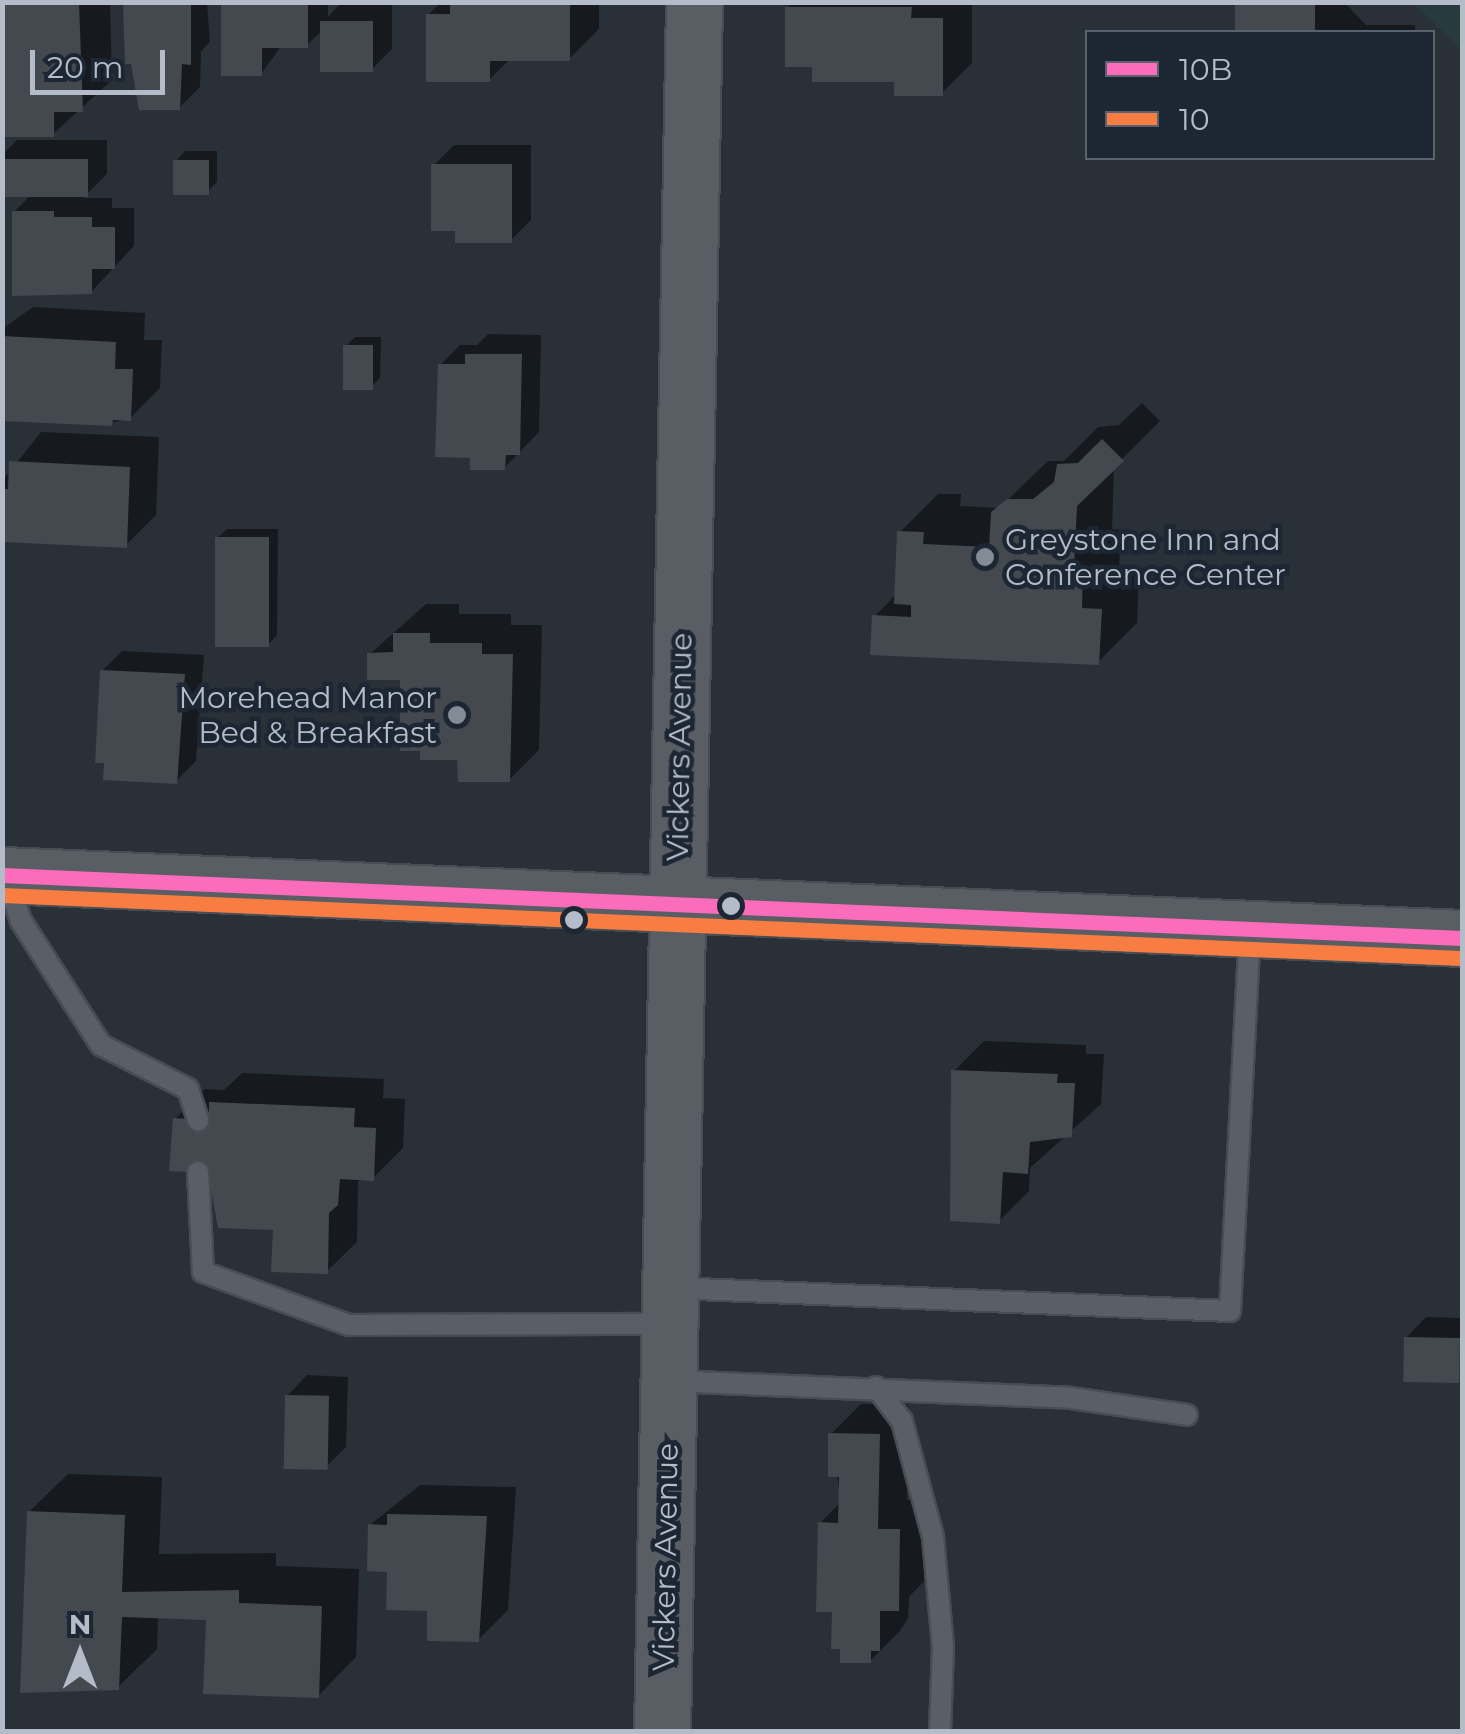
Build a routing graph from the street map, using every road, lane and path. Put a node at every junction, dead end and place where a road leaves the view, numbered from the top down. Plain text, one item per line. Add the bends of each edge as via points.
1 (694, 2) edge
2 (4, 876) edge
3 (677, 905) junction
4 (1250, 927) junction
5 (1462, 938) edge
6 (198, 1120) dead end
7 (198, 1172) dead end
8 (670, 1306) junction
9 (669, 1381) junction
10 (876, 1387) junction
11 (1188, 1415) dead end
12 (662, 1732) edge
13 (940, 1732) edge

1 - 3 main road, Vickers Avenue
2 - 3 main road
2 - 6 lane via 21,921 101,1045 188,1090
3 - 4 main road
3 - 8 main road, Vickers Avenue
4 - 5 main road
4 - 8 lane via 1230,1311
7 - 8 lane via 202,1272 350,1325
8 - 9 main road, Vickers Avenue
9 - 10 lane
9 - 12 main road, Vickers Avenue
10 - 11 lane via 1070,1398
10 - 13 lane via 902,1421 934,1537 943,1646

